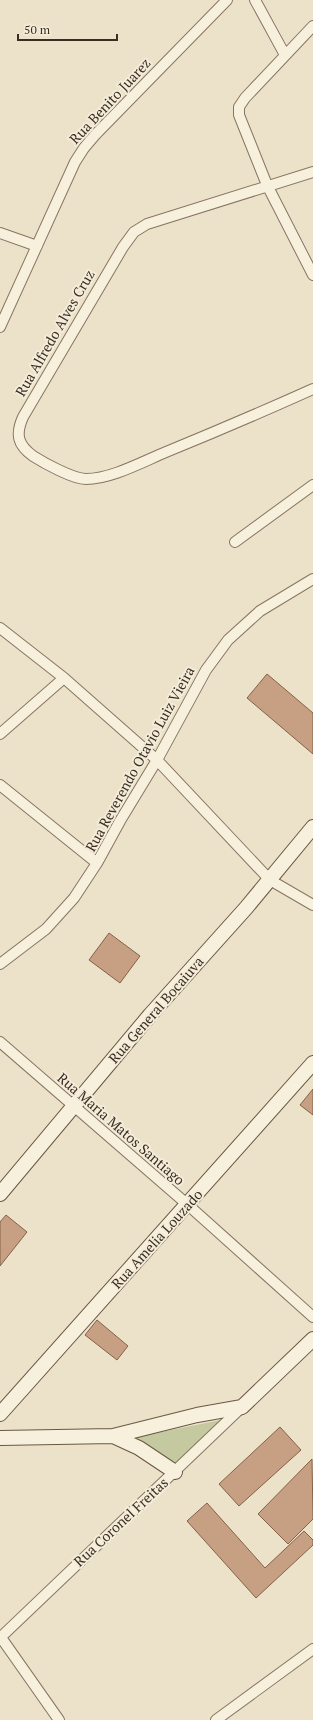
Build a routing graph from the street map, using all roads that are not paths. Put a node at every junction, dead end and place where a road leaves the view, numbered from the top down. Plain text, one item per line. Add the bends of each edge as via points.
1 (227, 0) edge
2 (255, 0) edge
3 (313, 26) edge
4 (285, 55) junction
5 (313, 172) edge
6 (268, 185) junction
7 (0, 233) edge
8 (37, 246) junction
9 (313, 275) edge
10 (0, 327) edge
11 (313, 389) edge
12 (313, 485) edge
13 (235, 542) dead end
14 (313, 579) edge
15 (0, 628) edge
16 (64, 678) junction
17 (0, 734) edge
18 (157, 760) junction
19 (0, 785) edge
20 (313, 827) edge
21 (97, 863) junction
22 (270, 880) junction
23 (313, 905) edge
24 (0, 964) edge
25 (0, 1042) edge
26 (313, 1063) edge
27 (74, 1107) junction
28 (0, 1194) edge
29 (188, 1205) junction
30 (313, 1317) edge
31 (313, 1339) edge
32 (242, 1407) junction
33 (0, 1414) edge
34 (113, 1436) junction
35 (0, 1438) edge
36 (175, 1472) junction
37 (0, 1636) edge
38 (313, 1649) edge
39 (59, 1720) edge
40 (216, 1720) edge

1 - 8 street, Rua Benito Juarez via 84,148
2 - 4 street
3 - 4 street
4 - 6 street via 239,107 239,115
5 - 6 street, Rua Alfredo Alves Cruz
6 - 9 street
6 - 11 street, Rua Alfredo Alves Cruz via 147,224 134,232 108,270 23,417 18,440 34,456 70,474 84,479 101,477 242,421
7 - 8 street
8 - 10 street, Rua Benito Juarez
12 - 13 street
14 - 18 street, Rua Reverendo Otavio Luiz Vieira via 260,610 228,640 206,670
15 - 16 street
16 - 17 street
16 - 18 street
18 - 21 street, Rua Reverendo Otavio Luiz Vieira
18 - 22 street
19 - 21 street
20 - 22 main road, Rua General Bocaiuva
21 - 24 street, Rua Reverendo Otavio Luiz Vieira via 74,898 46,929
22 - 23 street
22 - 27 main road, Rua General Bocaiuva via 150,1014
25 - 27 street, Rua Maria Matos Santiago
26 - 29 main road, Rua Amelia Louzado
27 - 28 main road, Rua General Bocaiuva
27 - 29 street, Rua Maria Matos Santiago
29 - 30 street, Rua Maria Matos Santiago
29 - 33 main road, Rua Amelia Louzado
31 - 32 main road, Rua Coronel Freitas
32 - 34 main road via 197,1415
32 - 36 street, Rua Coronel Freitas
34 - 35 main road
34 - 36 main road via 139,1448
36 - 37 street, Rua Coronel Freitas
37 - 39 street
38 - 40 street

